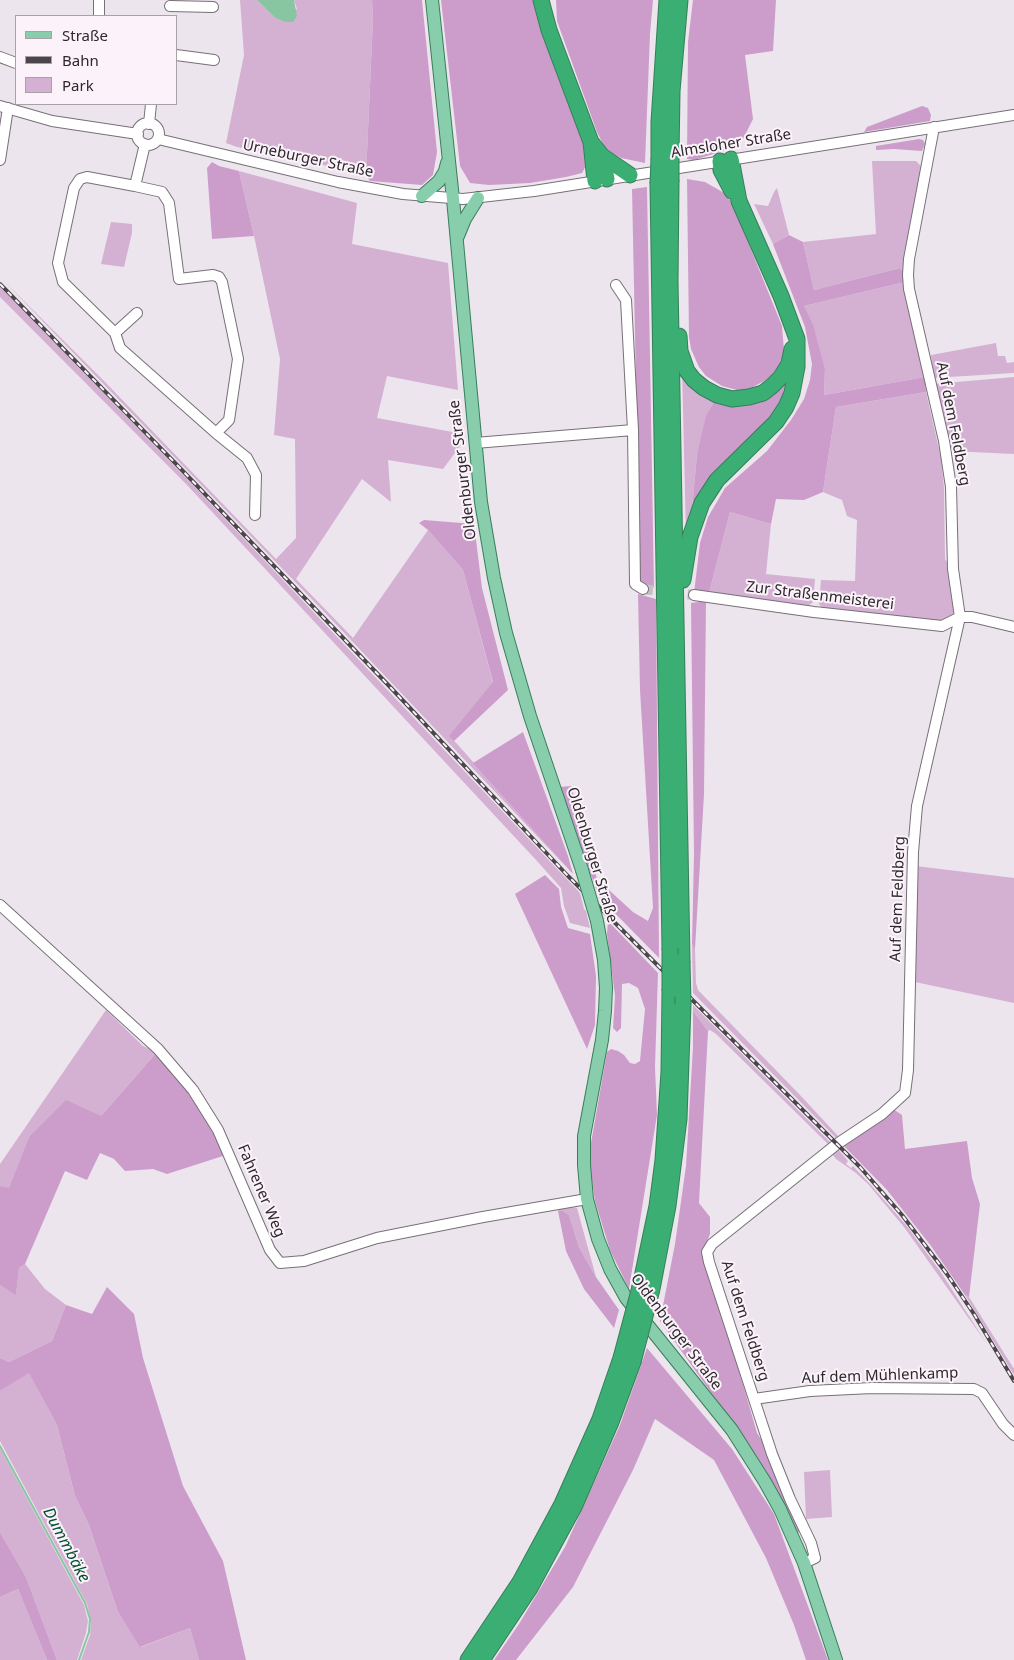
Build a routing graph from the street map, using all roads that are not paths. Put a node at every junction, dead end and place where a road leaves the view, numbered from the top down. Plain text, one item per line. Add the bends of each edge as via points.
1 (99, 0) edge
2 (432, 0) edge
3 (659, 0) edge
4 (667, 0) edge
5 (680, 0) edge
6 (544, 4) edge
7 (170, 7) edge
8 (213, 7) dead end
9 (99, 15) edge
10 (178, 55) edge
11 (0, 57) edge
12 (662, 59) junction
13 (214, 60) dead end
14 (15, 63) edge
15 (151, 105) edge
16 (4, 107) edge
17 (1014, 115) edge
18 (149, 124) junction
19 (934, 127) junction
20 (138, 134) junction
21 (158, 139) junction
22 (591, 142) junction
23 (145, 144) junction
24 (448, 156) junction
25 (602, 156) junction
26 (665, 157) junction
27 (0, 160) edge
28 (726, 160) junction
29 (630, 175) junction
30 (601, 180) junction
31 (665, 183) junction
32 (135, 186) junction
33 (422, 196) junction
34 (478, 198) junction
35 (453, 199) junction
36 (457, 244) junction
37 (670, 281) junction
38 (616, 286) dead end
39 (137, 313) dead end
40 (792, 322) junction
41 (115, 333) junction
42 (633, 430) junction
43 (216, 433) junction
44 (475, 443) junction
45 (255, 515) dead end
46 (643, 589) dead end
47 (694, 595) tunnel mouth
48 (676, 611) junction
49 (960, 617) junction
50 (942, 626) junction
51 (1014, 627) edge
52 (955, 637) junction
53 (0, 905) edge
54 (587, 1199) junction
55 (646, 1288) junction
56 (627, 1360) junction
57 (754, 1399) junction
58 (1014, 1435) edge
59 (804, 1564) junction
60 (468, 1660) edge
61 (482, 1660) edge
62 (836, 1660) edge

1 - 9 street
2 - 24 main road, Oldenburger Straße
3 - 12 highway via 657,44
4 - 12 highway
5 - 26 highway
6 - 22 highway via 550,30
7 - 8 street
10 - 13 street
11 - 14 street
12 - 26 highway via 659,122
15 - 18 street
16 - 20 street via 52,121
16 - 27 street
17 - 19 street, Almsloher Straße
18 - 20 street via 141,127
18 - 21 street via 158,130
19 - 28 street, Almsloher Straße
19 - 49 street, Auf dem Feldberg via 908,275 944,441 950,487 953,569
20 - 23 street
21 - 23 street
21 - 33 street, Urneburger Straße via 338,182
22 - 25 highway
22 - 30 highway
23 - 32 street
24 - 33 main road via 439,181
24 - 35 main road, Oldenburger Straße
25 - 29 highway
25 - 30 highway
26 - 31 highway, bridge
28 - 29 street, Almsloher Straße
28 - 40 highway via 739,201
29 - 30 street, Almsloher Straße
30 - 34 street, Almsloher Straße
31 - 37 highway
31 - 55 highway, bridge via 669,1081 663,1160
32 - 41 street via 80,178 74,188 58,262 63,282
32 - 43 street via 162,192 169,203 179,278 213,275 222,282 238,359 229,420
33 - 35 street, Urneburger Straße
34 - 35 street, Almsloher Straße
34 - 36 main road via 465,219
35 - 36 main road, Oldenburger Straße
36 - 44 main road, Oldenburger Straße
37 - 40 highway via 677,296 680,350 687,371 704,388 717,395 732,399 749,397 763,392 782,377 791,356
37 - 48 highway
38 - 42 street via 626,300
39 - 41 street
40 - 48 highway via 798,352 792,393 776,422 717,480 702,504 690,538 683,591
41 - 43 street via 120,348
42 - 44 street
42 - 46 street via 636,584
43 - 45 street via 247,458 256,475
44 - 54 main road, Oldenburger Straße, bridge via 481,502 506,633 582,870 604,960 606,996 602,1040 584,1136
47 - 50 street, Zur Straßenmeisterei
48 - 55 highway, bridge via 683,1004 679,1119 661,1249
49 - 50 street
49 - 51 street via 972,616
49 - 52 street, Auf dem Feldberg
50 - 52 street
52 - 57 street, Auf dem Feldberg via 918,806 913,852 905,1093 712,1244 707,1252
53 - 54 street, Fahrener Weg via 158,1049 193,1090 218,1130 270,1250 280,1263 304,1261 377,1238
54 - 59 main road, Oldenburger Straße via 598,1239 626,1298 732,1430 780,1509
55 - 56 highway, bridge
56 - 60 highway via 562,1504 520,1582
56 - 61 highway via 611,1422 574,1507 530,1588
57 - 58 street, Auf dem Mühlenkamp via 810,1391 974,1389 982,1393
57 - 59 street, Auf dem Feldberg via 772,1454 811,1543 815,1558
59 - 62 main road, Oldenburger Straße

